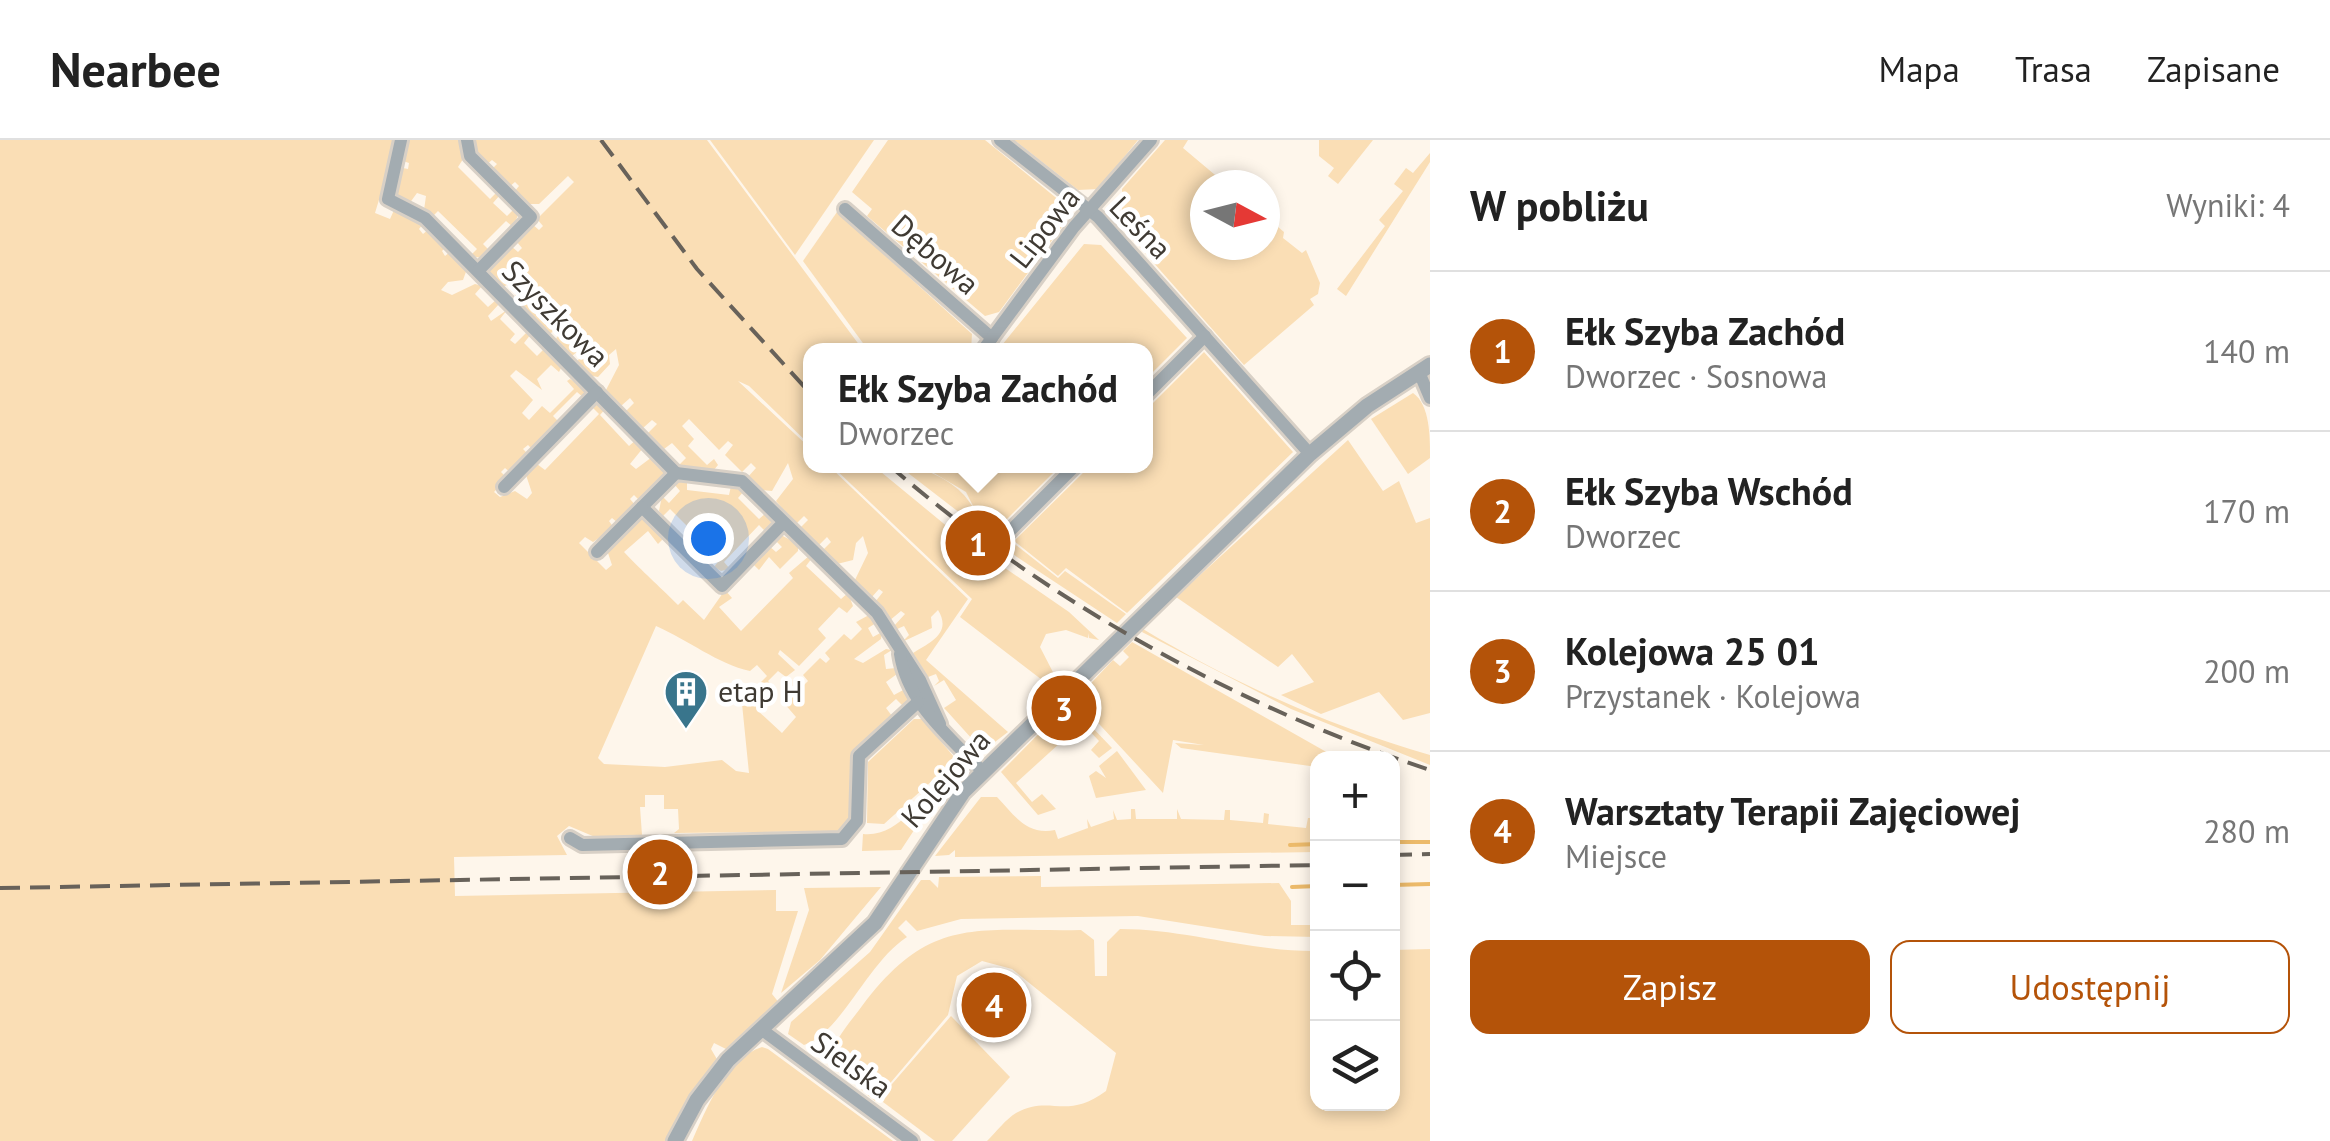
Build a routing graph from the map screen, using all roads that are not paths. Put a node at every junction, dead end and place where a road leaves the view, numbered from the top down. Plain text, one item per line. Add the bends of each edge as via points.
1 (401, 140) edge
2 (467, 140) edge
3 (1000, 140) edge
4 (1151, 140) edge
5 (844, 208) dead end
6 (1089, 210) junction
7 (478, 271) junction
8 (1205, 336) junction
9 (992, 338) junction
10 (988, 343) edge
11 (1424, 369) edge
12 (1153, 388) edge
13 (597, 392) junction
14 (1430, 398) edge
15 (1310, 454) junction
16 (676, 473) junction
17 (1069, 473) edge
18 (504, 487) dead end
19 (642, 507) junction
20 (784, 522) junction
21 (1007, 534) dead end
22 (596, 552) dead end
23 (900, 652) junction
24 (918, 702) junction
25 (940, 724) junction
26 (983, 772) junction
27 (570, 838) dead end
28 (761, 1029) junction
29 (675, 1141) edge
30 (912, 1141) edge

1 - 7 street, Szyszkowa via 388,199 426,218
2 - 7 street, Szyszkowa via 470,156 531,217
3 - 6 street, Leśna
4 - 6 street, Lipowa
5 - 9 street, Dębowa
6 - 8 street, Leśna
6 - 9 street, Lipowa
7 - 13 street, Szyszkowa
8 - 12 street
8 - 15 street, Leśna
9 - 10 street, Lipowa
11 - 14 street
11 - 15 street, Kolejowa
13 - 16 street, Szyszkowa
13 - 18 street, Szyszkowa
15 - 26 street, Kolejowa
16 - 19 street
16 - 20 street via 742,481
17 - 21 street
19 - 20 street via 722,586
19 - 22 street
20 - 23 street via 877,613
23 - 24 street via 904,679
23 - 25 street
24 - 25 street
24 - 27 street via 859,756 857,821 842,840 582,846
25 - 26 street
26 - 28 street, Kolejowa via 942,818 866,935
28 - 29 street, Kolejowa via 716,1073
28 - 30 street, Sielska

